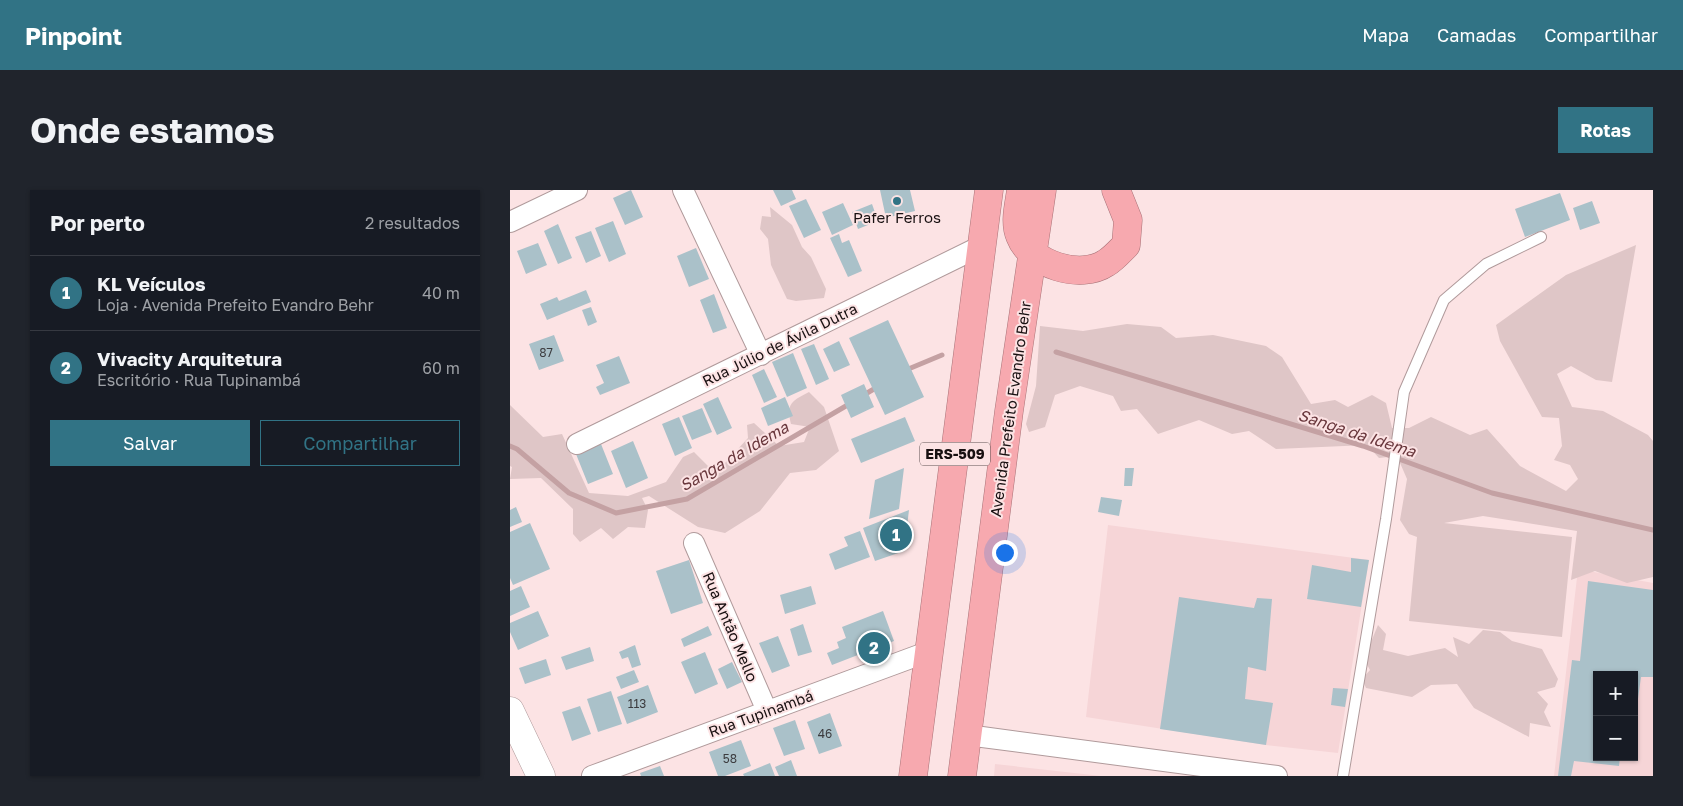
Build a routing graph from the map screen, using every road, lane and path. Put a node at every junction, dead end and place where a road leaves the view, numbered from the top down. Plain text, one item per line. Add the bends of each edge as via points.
1 (577, 190) edge
2 (684, 190) edge
3 (989, 190) edge
4 (1021, 190) edge
5 (1042, 190) edge
6 (1116, 190) edge
7 (510, 222) edge
8 (1542, 237) dead end
9 (981, 246) junction
10 (1034, 253) junction
11 (761, 355) junction
12 (578, 444) dead end
13 (694, 543) dead end
14 (930, 651) junction
15 (510, 711) edge
16 (767, 712) junction
17 (967, 736) junction
18 (541, 776) edge
19 (592, 776) edge
20 (913, 776) edge
21 (962, 776) edge
22 (1276, 776) edge
23 (1343, 776) edge

1 - 7 street
2 - 11 street
3 - 9 highway, ERS-509
4 - 10 highway via 1017,221 1020,237
5 - 10 highway, Avenida Prefeito Evandro Behr / ERS-509
6 - 10 highway via 1128,220 1126,245 1105,264 1074,272 1051,264
8 - 23 lane via 1486,264 1444,300 1404,392
9 - 11 street, Rua Júlio de Ávila Dutra
9 - 14 highway, ERS-509
10 - 17 highway, Avenida Prefeito Evandro Behr / ERS-509 via 1009,411
11 - 12 street, Rua Júlio de Ávila Dutra
13 - 16 street, Rua Antão Mello
14 - 16 street, Rua Tupinambá
14 - 20 highway, ERS-509
15 - 18 street
16 - 19 street, Rua Tupinambá
17 - 21 highway, Avenida Prefeito Evandro Behr / ERS-509
17 - 22 street

